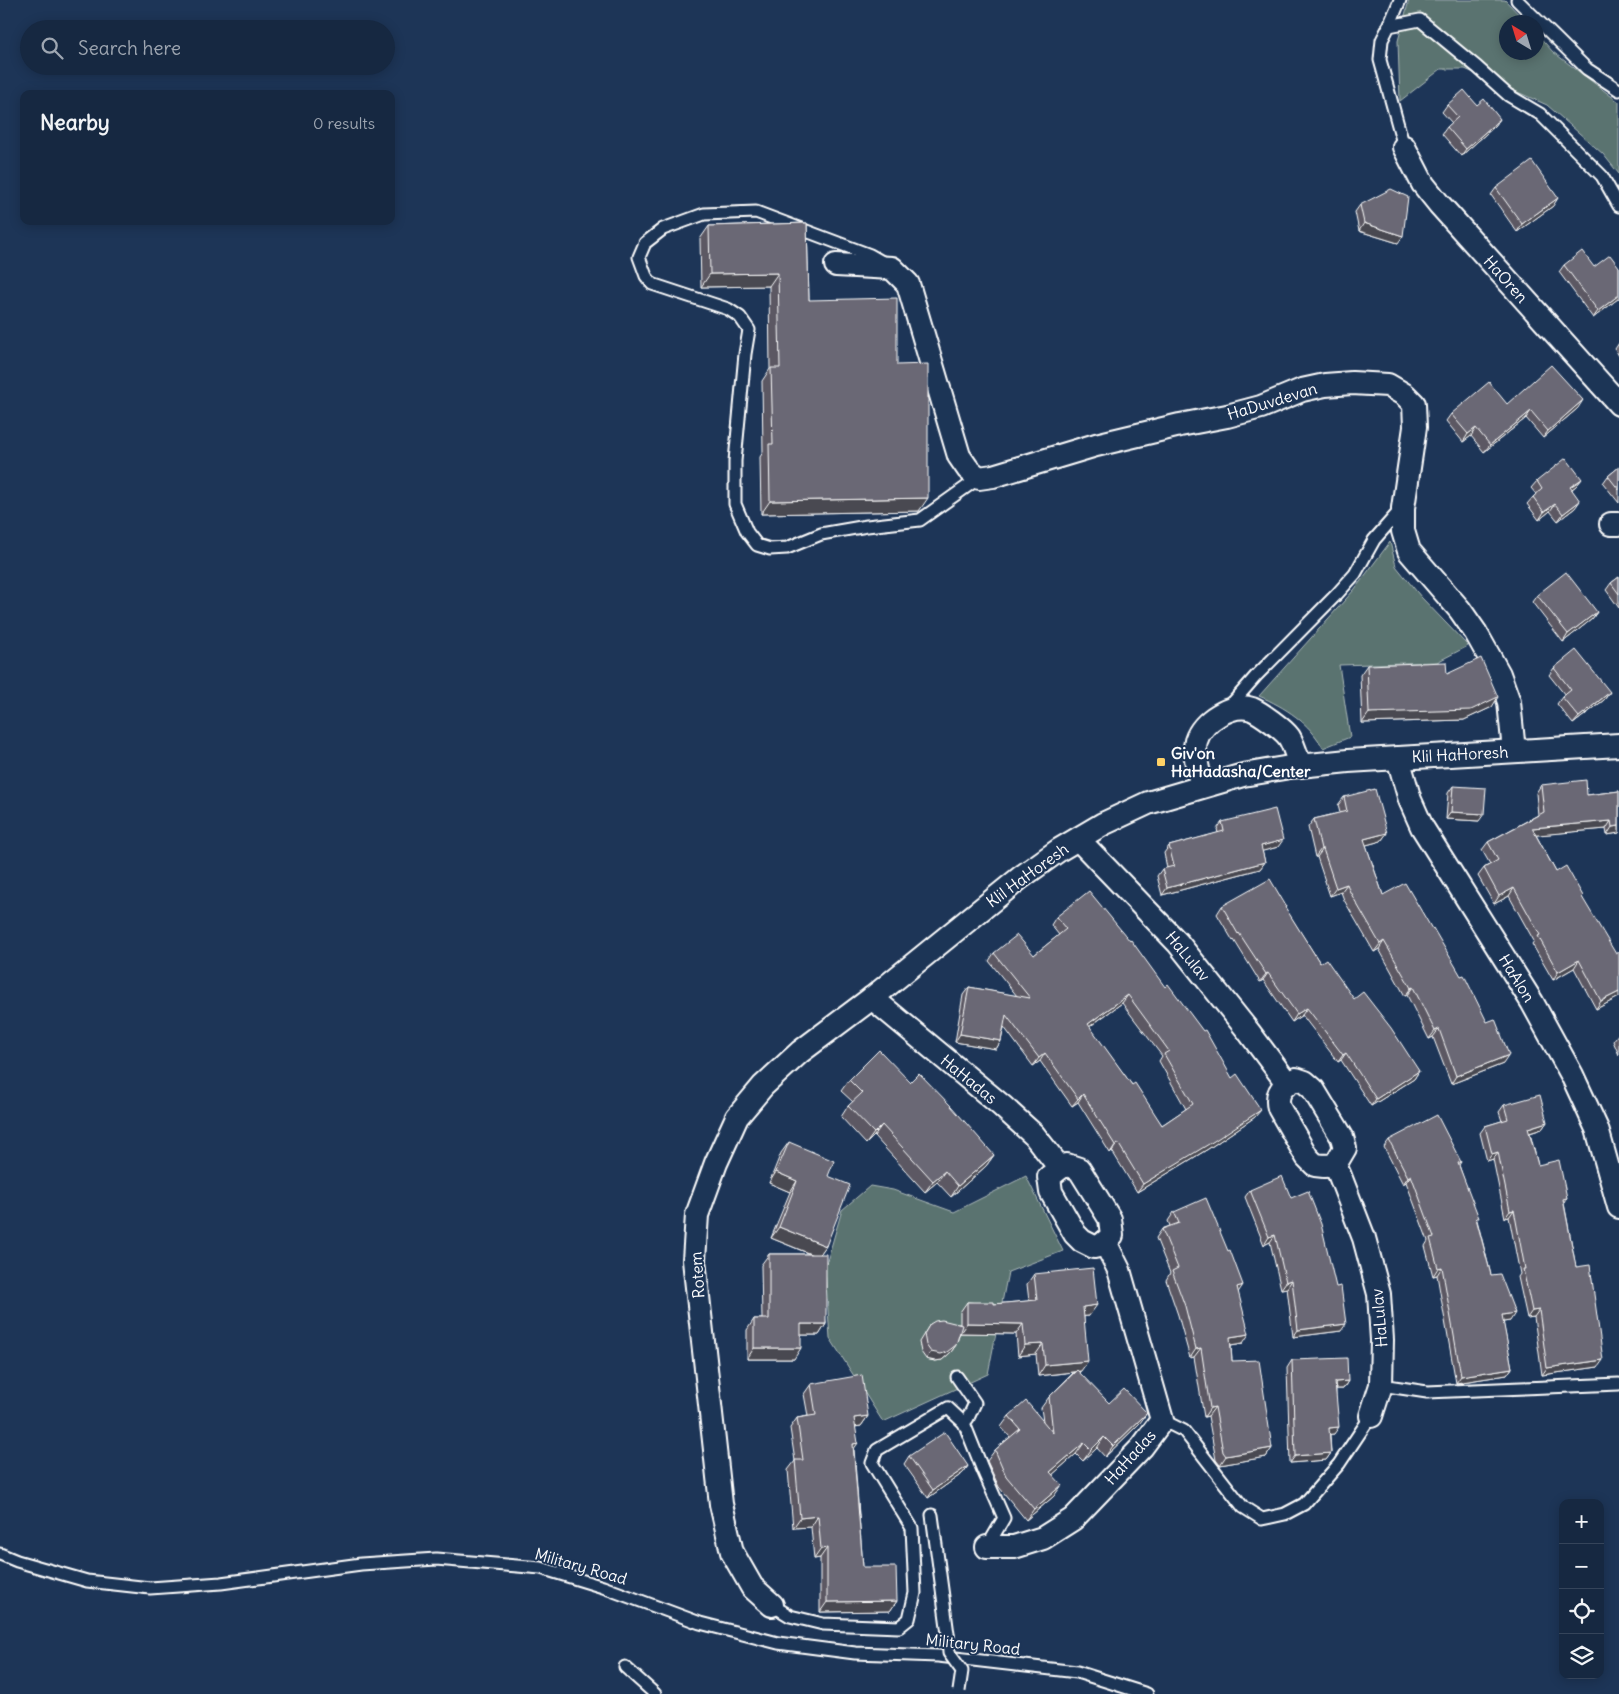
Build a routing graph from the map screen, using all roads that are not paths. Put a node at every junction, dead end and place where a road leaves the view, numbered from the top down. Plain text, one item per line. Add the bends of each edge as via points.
1 (1400, 0) edge
2 (1517, 0) edge
3 (1389, 26) junction
4 (1619, 90) edge
5 (1404, 147) joint
6 (1619, 206) edge
7 (836, 265) dead end
8 (892, 268) junction
9 (1619, 404) edge
10 (978, 478) junction
11 (1403, 508) junction
12 (1227, 709) junction
13 (1619, 745) edge
14 (1514, 751) junction
15 (1398, 758) junction
16 (1300, 766) junction
17 (1202, 786) junction
18 (1078, 838) junction
19 (872, 998) junction
20 (1287, 1083) junction
21 (1335, 1165) junction
22 (1060, 1168) junction
23 (1619, 1207) edge
24 (1106, 1242) junction
25 (957, 1377) dead end
26 (1619, 1384) edge
27 (1382, 1385) junction
28 (1370, 1416) joint
29 (1162, 1420) junction
30 (964, 1424) junction
31 (932, 1515) dead end
32 (987, 1546) joint
33 (0, 1554) edge
34 (772, 1605) joint
35 (625, 1667) dead end
36 (959, 1693) edge
37 (655, 1694) edge
38 (1147, 1694) edge

1 - 3 lane
2 - 4 lane via 1586,69
3 - 5 lane via 1382,40 1380,60
3 - 6 lane via 1420,20 1426,24 1508,95 1540,114 1602,176
5 - 9 street, HaOren via 1423,184 1439,204
7 - 8 street
8 - 10 street via 908,284 959,456
8 - 10 lane via 870,254 756,212 704,214 663,229 646,243 639,257 652,284 728,309 740,317 749,330 735,461 735,504 747,532 758,545 770,549 788,548 821,534 920,520
10 - 11 street, HaDuvdevan via 1096,445 1261,407 1325,384 1388,385 1414,404 1415,427
11 - 12 lane via 1374,540 1355,574
11 - 14 street, HaDuvdevan via 1403,531 1409,551 1460,610 1499,674 1509,702
12 - 16 street via 1251,709 1272,722 1288,737
12 - 17 street via 1208,723 1196,740 1196,764
13 - 14 street, Klil HaHoresh
14 - 15 street, Klil HaHoresh
15 - 16 street, Klil HaHoresh
15 - 23 street, HaAlon via 1422,827 1532,1002 1572,1075 1597,1129
16 - 17 street, Klil HaHoresh via 1243,775
17 - 18 street, Klil HaHoresh via 1148,803
18 - 19 street, Klil HaHoresh via 1020,878
18 - 20 street, HaLulav via 1178,943
19 - 22 street, HaHadas via 1002,1106 1034,1136
19 - 34 street, Rotem via 800,1052 763,1086 738,1117 716,1162 697,1215 694,1260 721,1504 732,1552 752,1587
20 - 21 street via 1277,1100 1279,1108 1307,1157 1315,1165
20 - 21 street via 1296,1079 1313,1089 1342,1137 1346,1148
21 - 27 street, HaLulav via 1364,1238 1379,1294
22 - 24 street via 1067,1165 1079,1169 1090,1185 1110,1219 1112,1236
22 - 24 street via 1049,1177 1051,1192 1075,1234 1094,1246
24 - 29 street, HaHadas via 1118,1270
25 - 30 lane via 975,1403
26 - 27 lane via 1427,1392
27 - 28 street, HaLulav
28 - 29 lane via 1339,1464 1304,1504 1285,1514 1262,1519 1244,1507 1184,1431
29 - 32 street, HaHadas via 1142,1446 1073,1519 1043,1538 1014,1547
30 - 32 lane via 1004,1518
30 - 34 lane via 948,1408 877,1450 872,1463 912,1528 915,1594 909,1619 899,1627 823,1624 790,1616
31 - 36 lane, bridge via 949,1653 962,1671
33 - 38 lane, Military Road via 87,1581 150,1588 436,1559 542,1568 603,1586 700,1623 778,1643 855,1653 938,1656 1077,1672
35 - 37 lane

